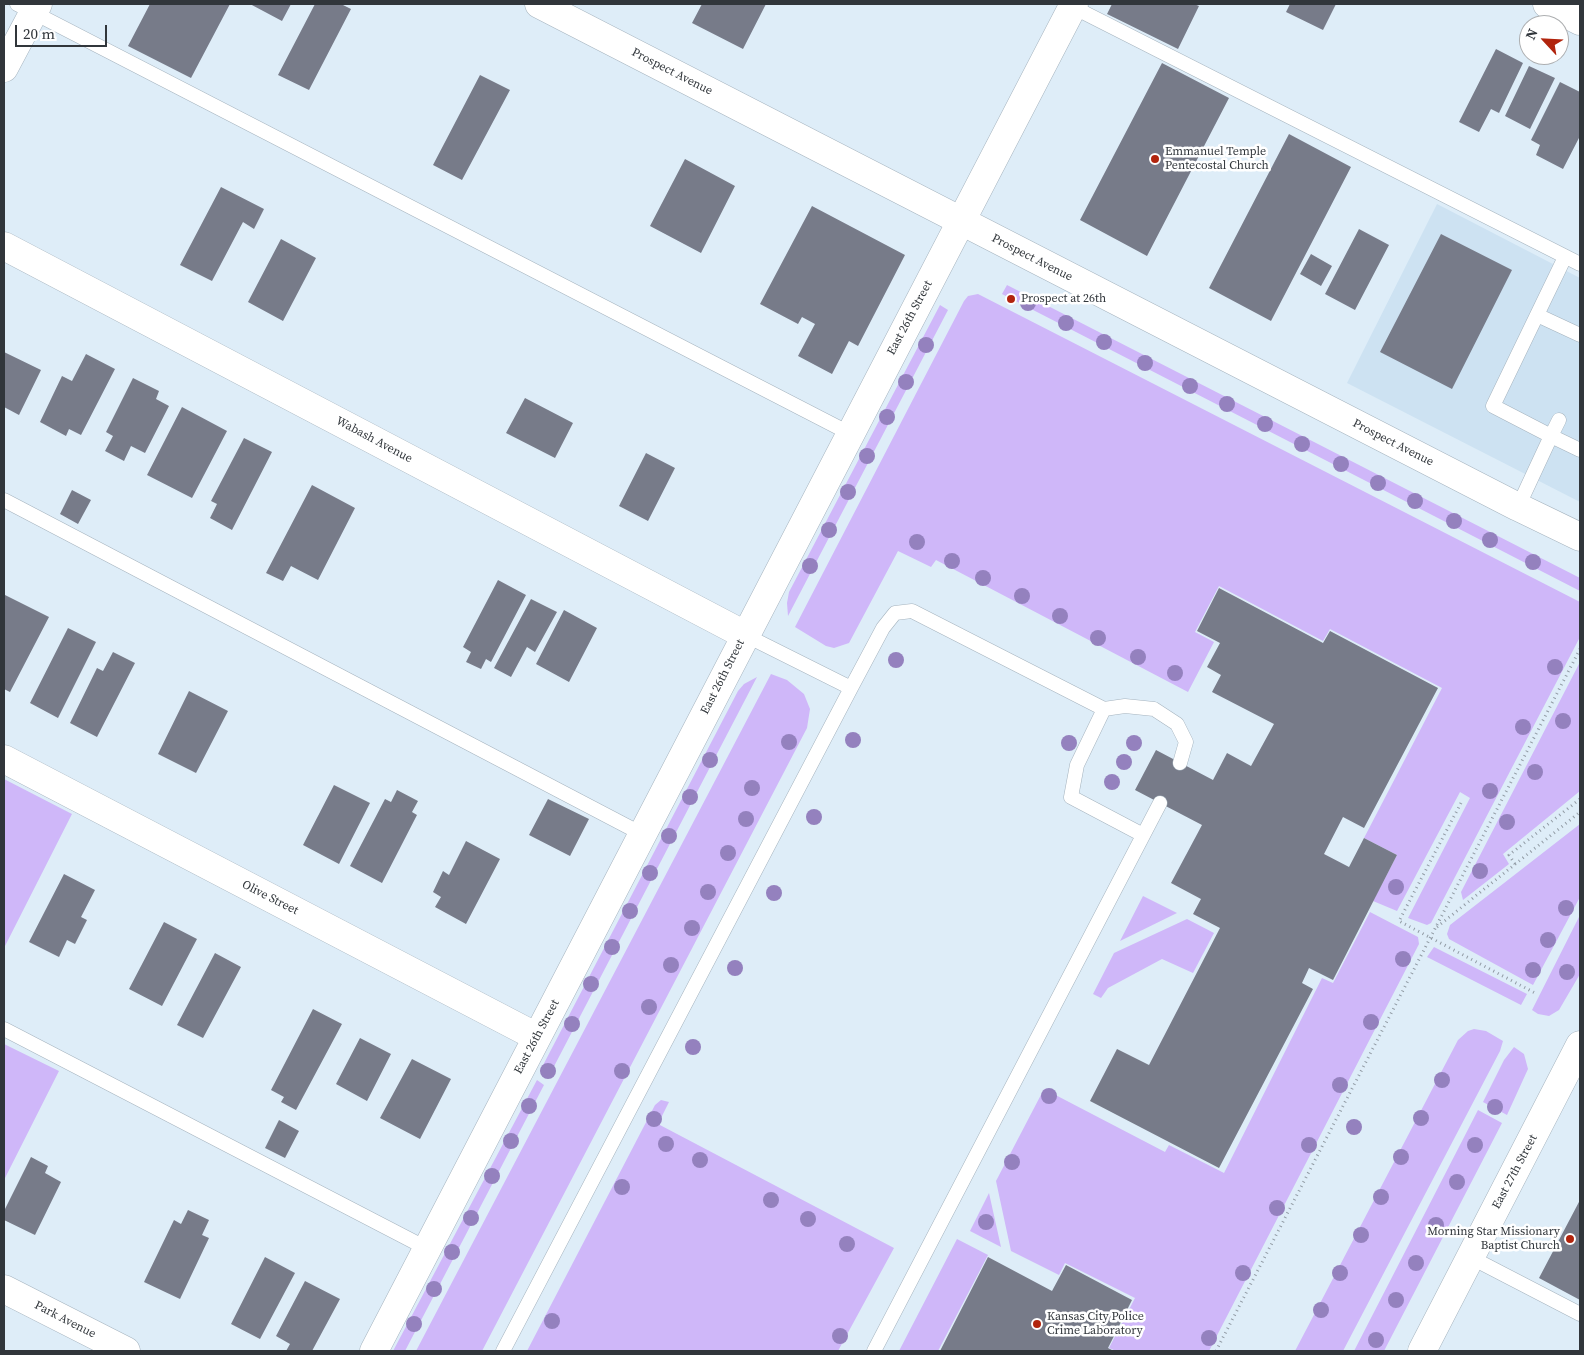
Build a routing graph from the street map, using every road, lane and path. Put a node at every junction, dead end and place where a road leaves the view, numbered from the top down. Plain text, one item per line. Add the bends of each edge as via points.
1 (539, 4) edge
2 (1547, 4) edge
3 (1071, 5) edge
4 (29, 7) edge
5 (1580, 21) edge
6 (4, 68) edge
7 (960, 221) junction
8 (4, 246) edge
9 (1565, 257) junction
10 (1580, 264) edge
11 (1537, 315) junction
12 (1580, 335) edge
13 (1559, 420) dead end
14 (849, 433) junction
15 (1551, 436) junction
16 (1580, 450) edge
17 (4, 500) edge
18 (1518, 507) junction
19 (1580, 537) edge
20 (745, 634) junction
21 (1580, 649) edge
22 (851, 688) junction
23 (1104, 709) junction
24 (4, 759) edge
25 (1180, 763) dead end
26 (1580, 799) edge
27 (1160, 803) dead end
28 (1461, 803) dead end
29 (1580, 812) edge
30 (642, 834) junction
31 (1143, 835) junction
32 (1515, 864) junction
33 (1435, 929) junction
34 (1430, 938) junction
35 (1534, 993) dead end
36 (4, 1029) edge
37 (537, 1037) junction
38 (1579, 1049) edge
39 (426, 1248) junction
40 (1470, 1257) junction
41 (4, 1289) edge
42 (1580, 1314) edge
43 (126, 1351) edge
44 (374, 1351) edge
45 (502, 1351) edge
46 (874, 1351) edge
47 (1216, 1351) edge
48 (1422, 1351) edge

1 - 7 street, Prospect Avenue
2 - 5 street
3 - 7 street, East 26th Street
3 - 9 lane
4 - 6 street
4 - 14 lane
7 - 14 street, East 26th Street
7 - 18 street, Prospect Avenue
8 - 20 street, Wabash Avenue
9 - 10 lane
9 - 11 lane
11 - 12 lane
11 - 15 lane via 1493,406
13 - 15 lane
14 - 20 street, East 26th Street
15 - 16 lane
15 - 18 lane
17 - 30 lane
18 - 19 street, Prospect Avenue
20 - 22 lane
20 - 30 street, East 26th Street
21 - 33 path
22 - 23 lane via 883,628 895,613 912,611
22 - 45 lane
23 - 25 lane via 1125,706 1154,709 1177,724 1186,742
23 - 31 lane via 1076,765 1071,797
24 - 37 street, Olive Street
26 - 32 path via 1509,855
27 - 31 lane
28 - 34 path via 1399,921
29 - 32 path
30 - 37 street, East 26th Street
31 - 46 lane
32 - 33 path
33 - 34 path
34 - 35 path
34 - 47 path
36 - 39 lane
37 - 39 street, East 26th Street
38 - 40 street, East 27th Street
39 - 44 street, East 26th Street
40 - 42 lane
40 - 48 street, East 27th Street
41 - 43 street, Park Avenue

